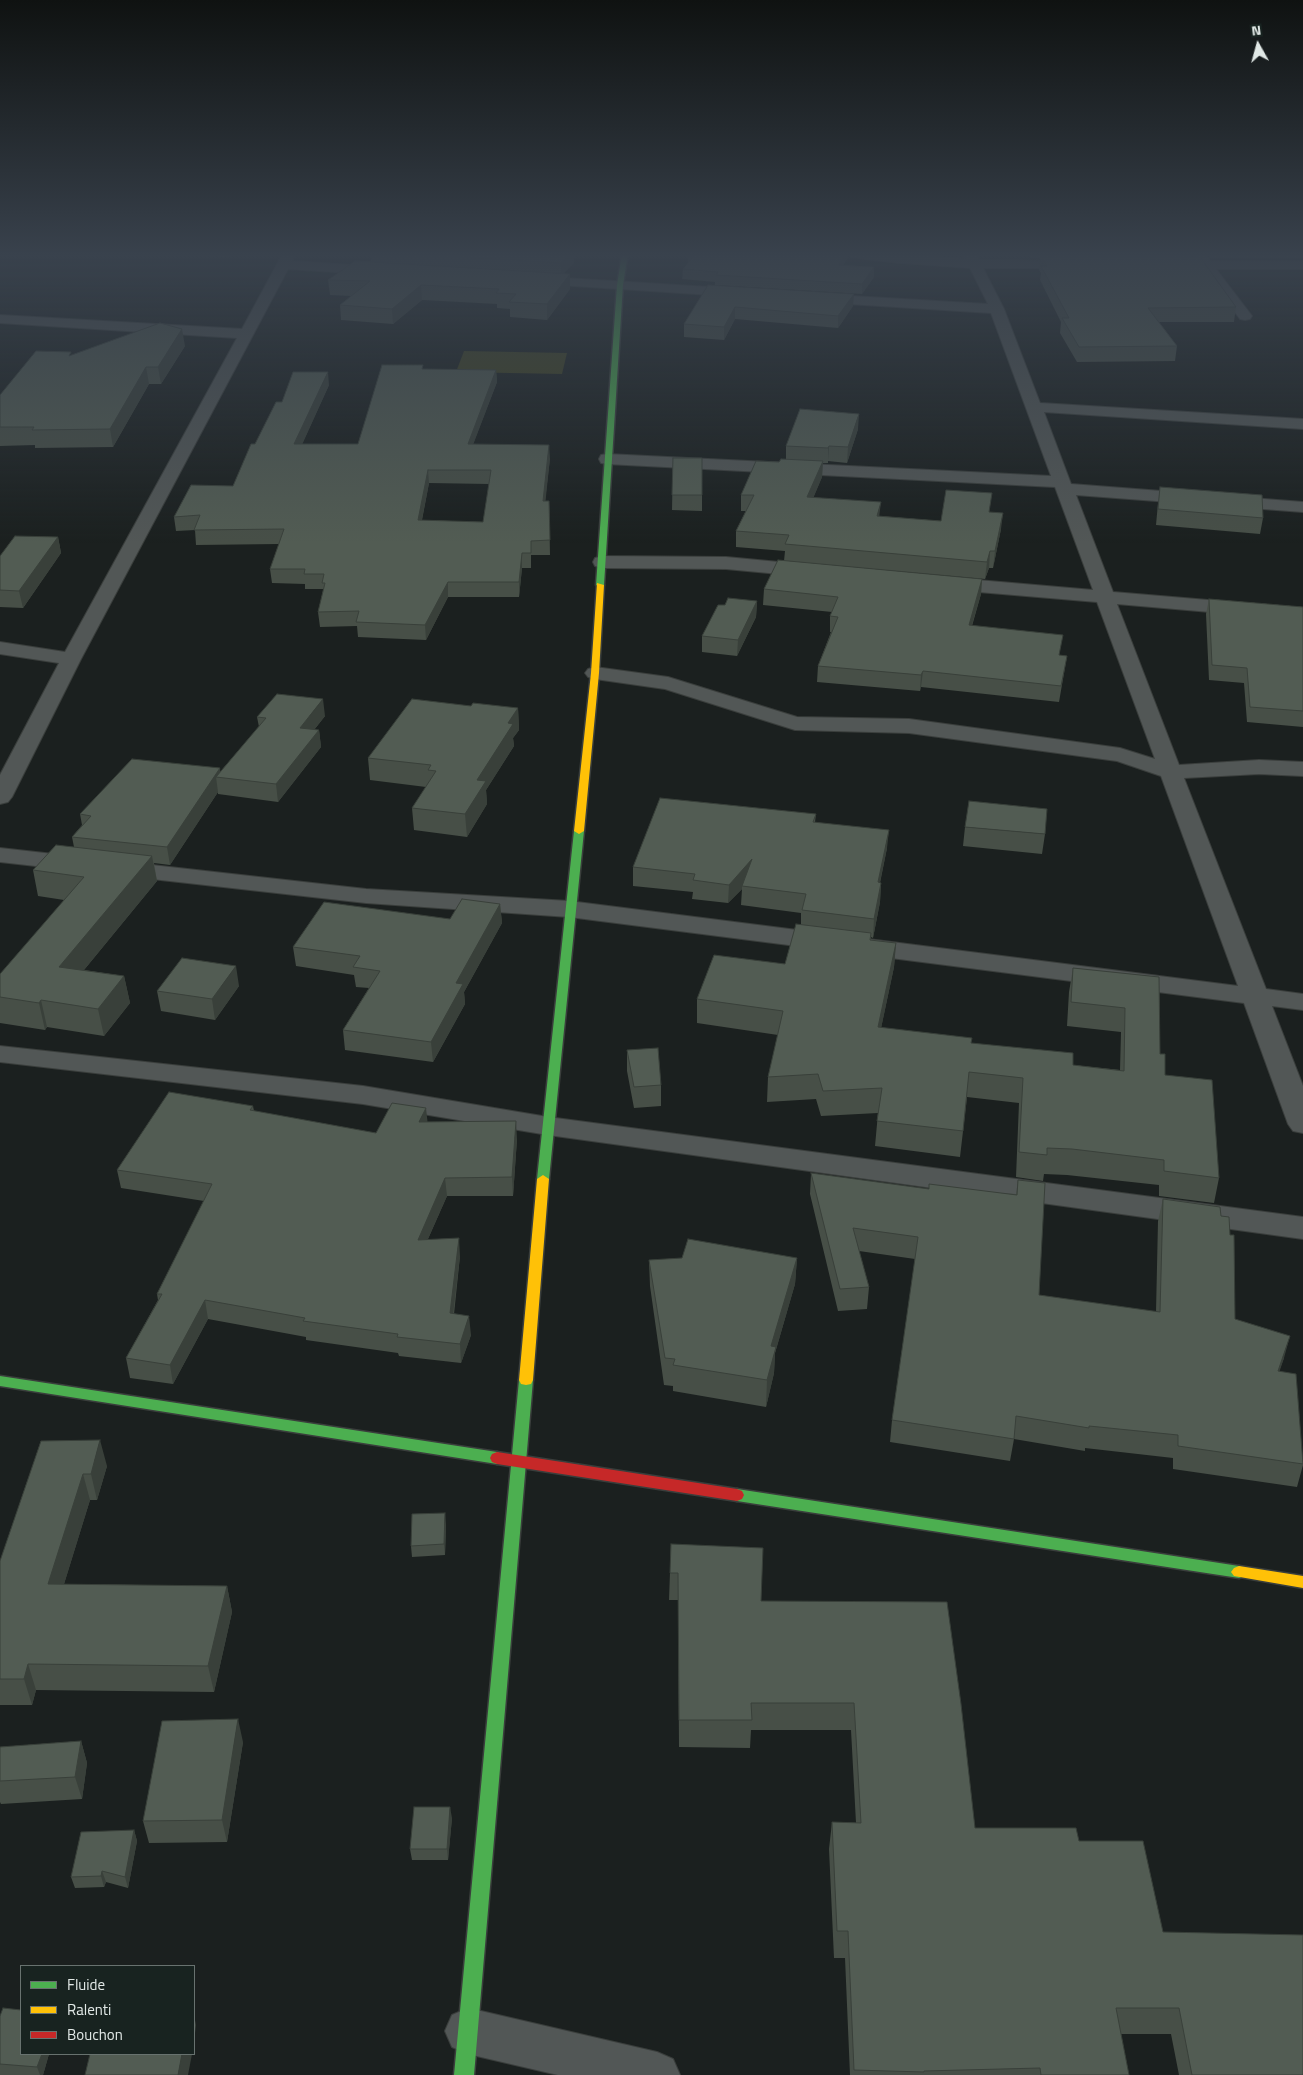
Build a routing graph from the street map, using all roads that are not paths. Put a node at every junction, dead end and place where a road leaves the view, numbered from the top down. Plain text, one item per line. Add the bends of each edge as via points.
1 (237, 350) edge
2 (615, 350) edge
3 (1012, 350) edge
4 (1034, 407) junction
5 (1303, 424) edge
6 (607, 459) junction
7 (1064, 485) junction
8 (1303, 506) edge
9 (602, 562) junction
10 (833, 573) edge
11 (921, 581) edge
12 (1106, 598) junction
13 (1303, 614) edge
14 (0, 648) edge
15 (71, 659) junction
16 (595, 673) junction
17 (1303, 769) edge
18 (1172, 772) junction
19 (0, 797) edge
20 (0, 855) edge
21 (569, 909) junction
22 (1254, 996) junction
23 (1303, 1002) edge
24 (0, 1054) edge
25 (1303, 1124) edge
26 (548, 1126) junction
27 (1303, 1228) edge
28 (0, 1381) edge
29 (517, 1461) junction
30 (1303, 1582) edge
31 (468, 2031) junction
32 (464, 2075) edge
33 (657, 2075) edge

1 - 15 street
2 - 6 street
3 - 4 street
4 - 5 street
4 - 7 street
6 - 7 street
6 - 9 street
7 - 8 street
7 - 12 street
9 - 10 street via 726,563
9 - 16 street
11 - 12 street
12 - 13 street
12 - 18 street
14 - 15 street
15 - 19 street
16 - 18 street via 668,683 795,723 909,726 1120,754
16 - 21 street
17 - 18 street via 1259,767
18 - 22 street
20 - 21 street via 366,896
21 - 22 street
21 - 26 street
22 - 23 street
22 - 25 street
24 - 26 street via 363,1095
26 - 27 street
26 - 29 street
28 - 29 street
29 - 30 street
29 - 31 street
31 - 32 street
31 - 33 street

